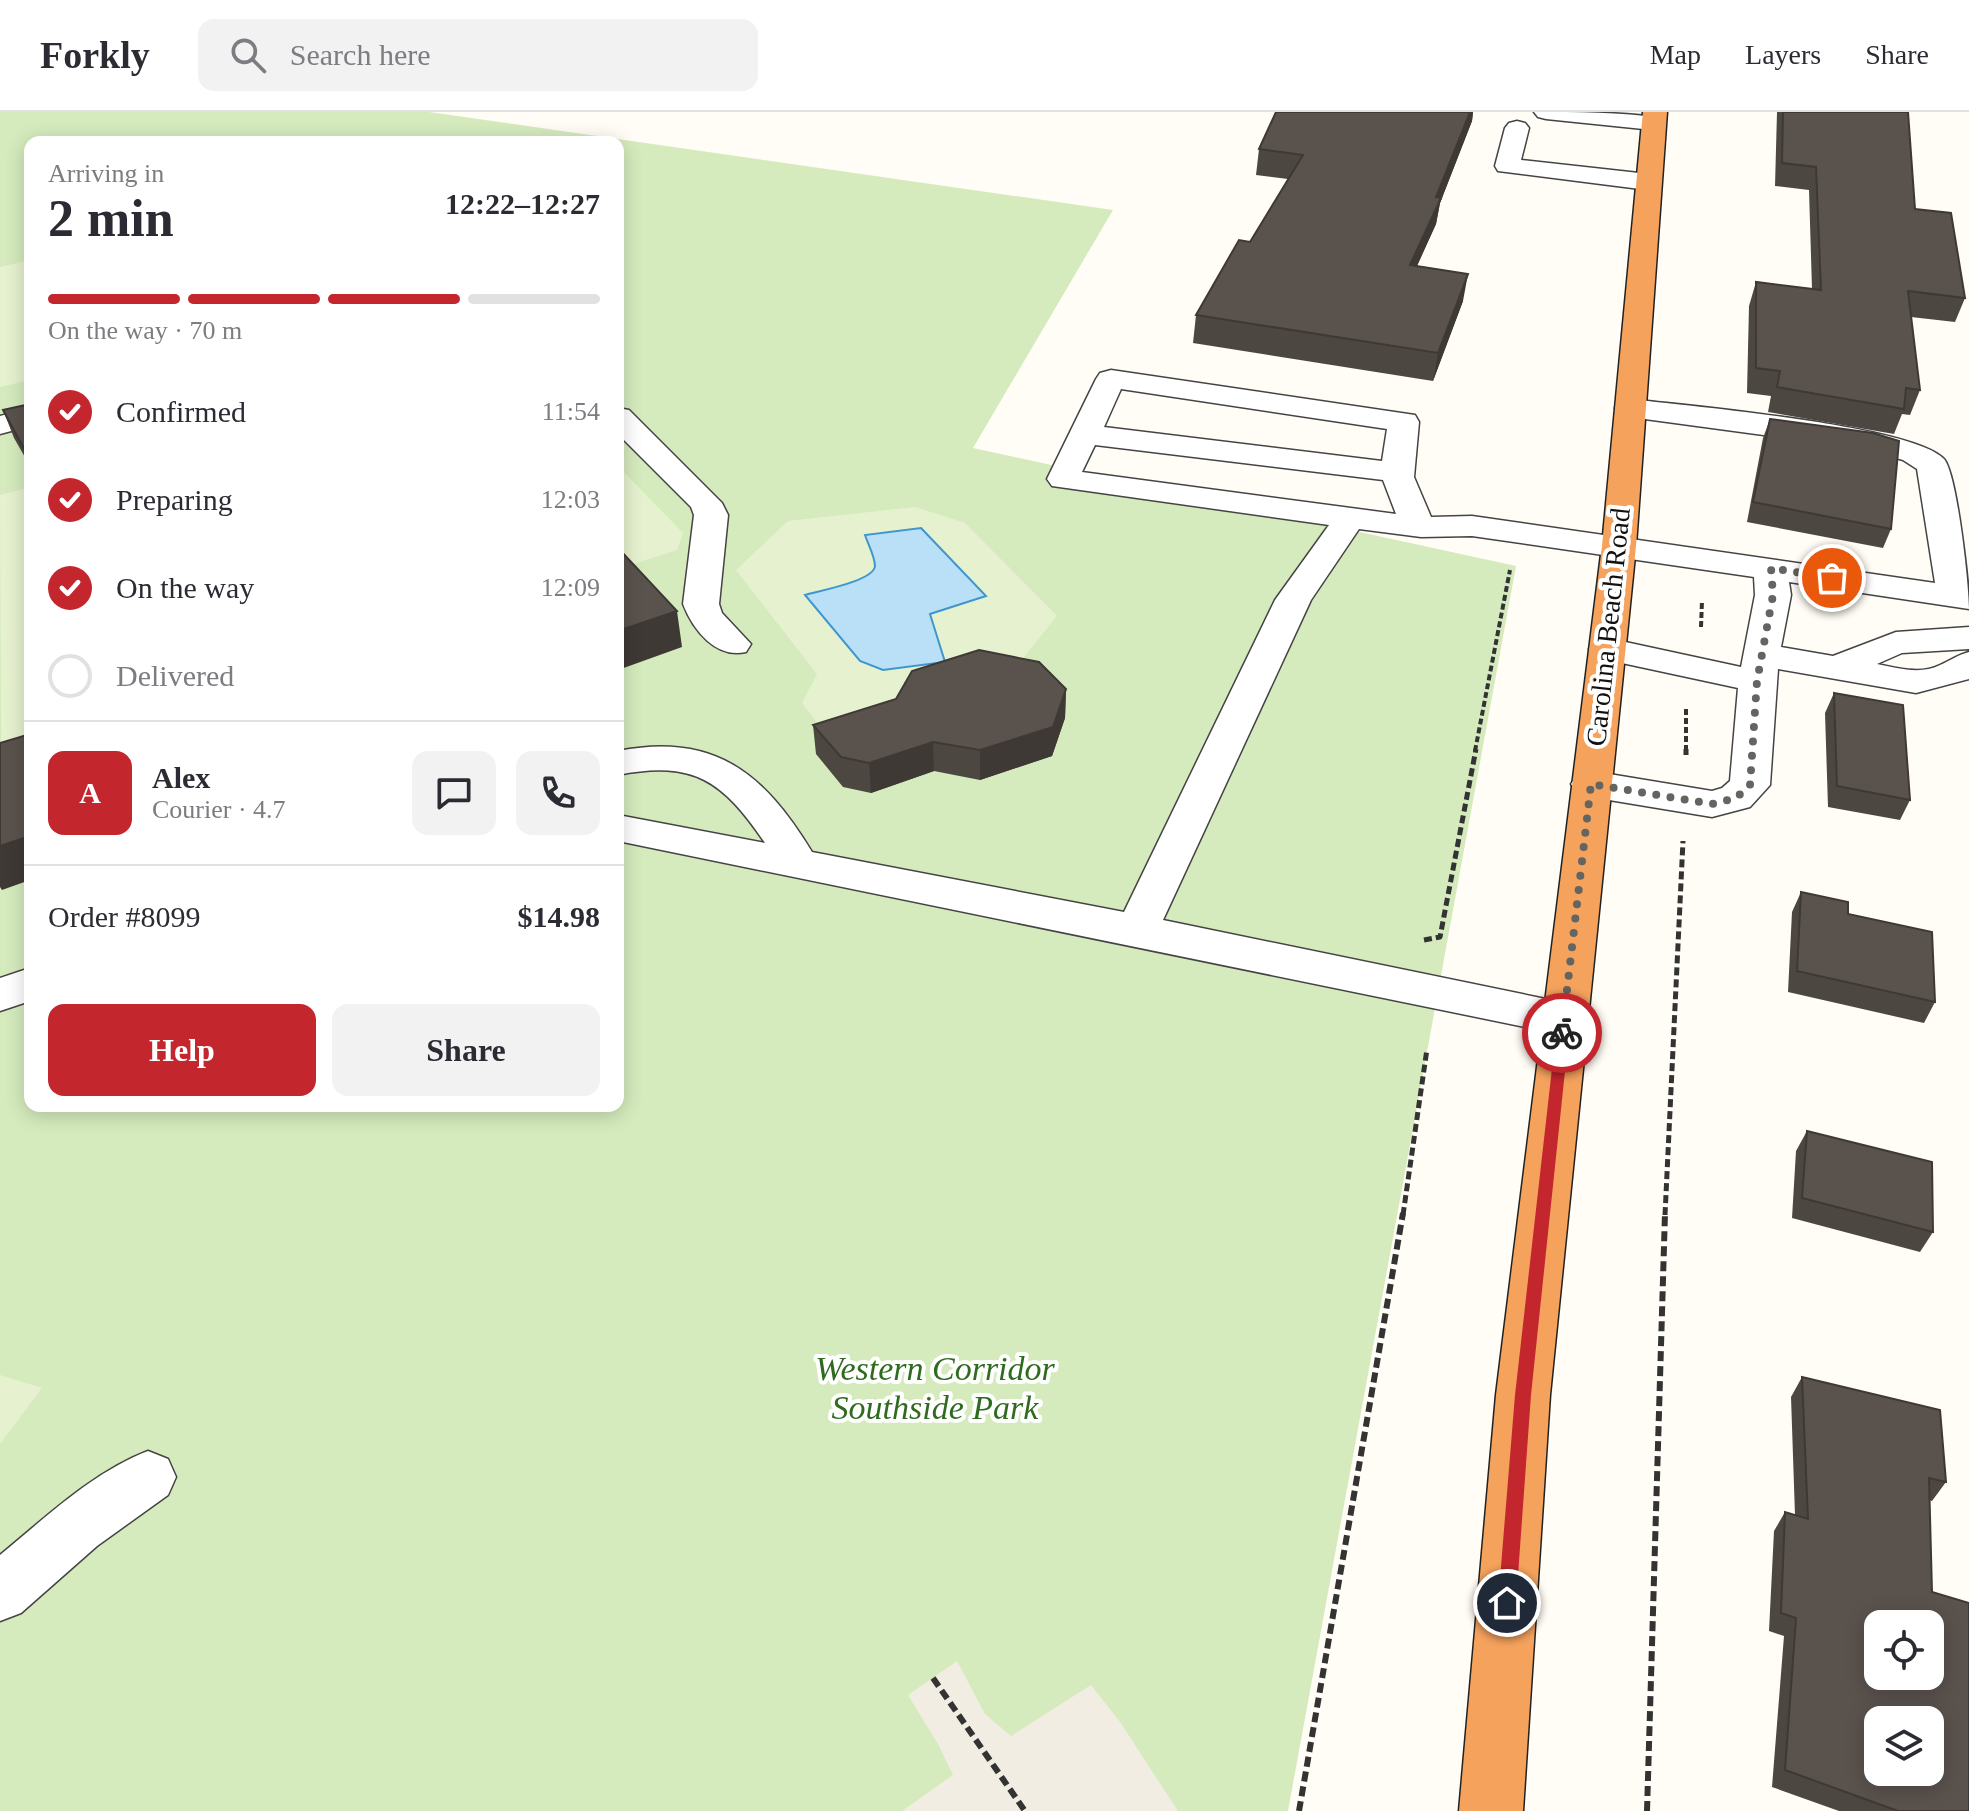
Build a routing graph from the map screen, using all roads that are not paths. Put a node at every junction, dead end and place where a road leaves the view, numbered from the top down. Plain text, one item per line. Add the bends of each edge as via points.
1 (1546, 112) edge
2 (1654, 118) edge
3 (1517, 128) dead end
4 (1507, 166) junction
5 (1648, 182) junction
6 (1497, 194) dead end
7 (1630, 408) junction
8 (24, 419) edge
9 (624, 423) edge
10 (0, 425) edge
11 (1085, 434) junction
12 (1395, 472) junction
13 (1350, 518) junction
14 (1421, 527) junction
15 (1619, 546) junction
16 (1771, 568) junction
17 (1962, 597) edge
18 (1969, 638) edge
19 (733, 644) dead end
20 (1607, 649) junction
21 (1969, 663) edge
22 (1760, 668) junction
23 (1837, 668) junction
24 (624, 762) edge
25 (1591, 784) junction
26 (624, 829) edge
27 (799, 865) junction
28 (1137, 930) junction
29 (24, 986) edge
30 (0, 995) edge
31 (1564, 1018) junction
32 (148, 1477) dead end
33 (0, 1593) edge
34 (1491, 1811) edge

1 - 2 street
2 - 5 highway, Carolina Beach Road
3 - 4 street
4 - 5 street
4 - 6 street
5 - 7 highway, Carolina Beach Road
7 - 15 highway, Carolina Beach Road
7 - 17 street via 1869,440 1914,453 1932,465
8 - 10 street
9 - 19 street via 706,503 711,515 701,604 706,617
11 - 12 street
11 - 12 street via 1111,379 1404,422
11 - 13 street via 1063,479
12 - 14 street
13 - 14 street
13 - 28 street via 1293,600
14 - 15 street via 1472,526
15 - 16 street
15 - 20 highway, Carolina Beach Road
16 - 17 street
16 - 22 street via 1773,595
18 - 23 street via 1896,643
20 - 22 street via 1686,665
20 - 25 highway, Carolina Beach Road
21 - 23 street via 1950,675 1916,682
22 - 23 street
22 - 25 street via 1750,785 1736,798 1712,804
24 - 27 street via 654,756 714,768 757,801
25 - 31 highway, Carolina Beach Road
26 - 27 street
27 - 28 street
28 - 31 street
29 - 30 street
31 - 34 highway, Carolina Beach Road via 1523,1395
32 - 33 street via 77,1527

